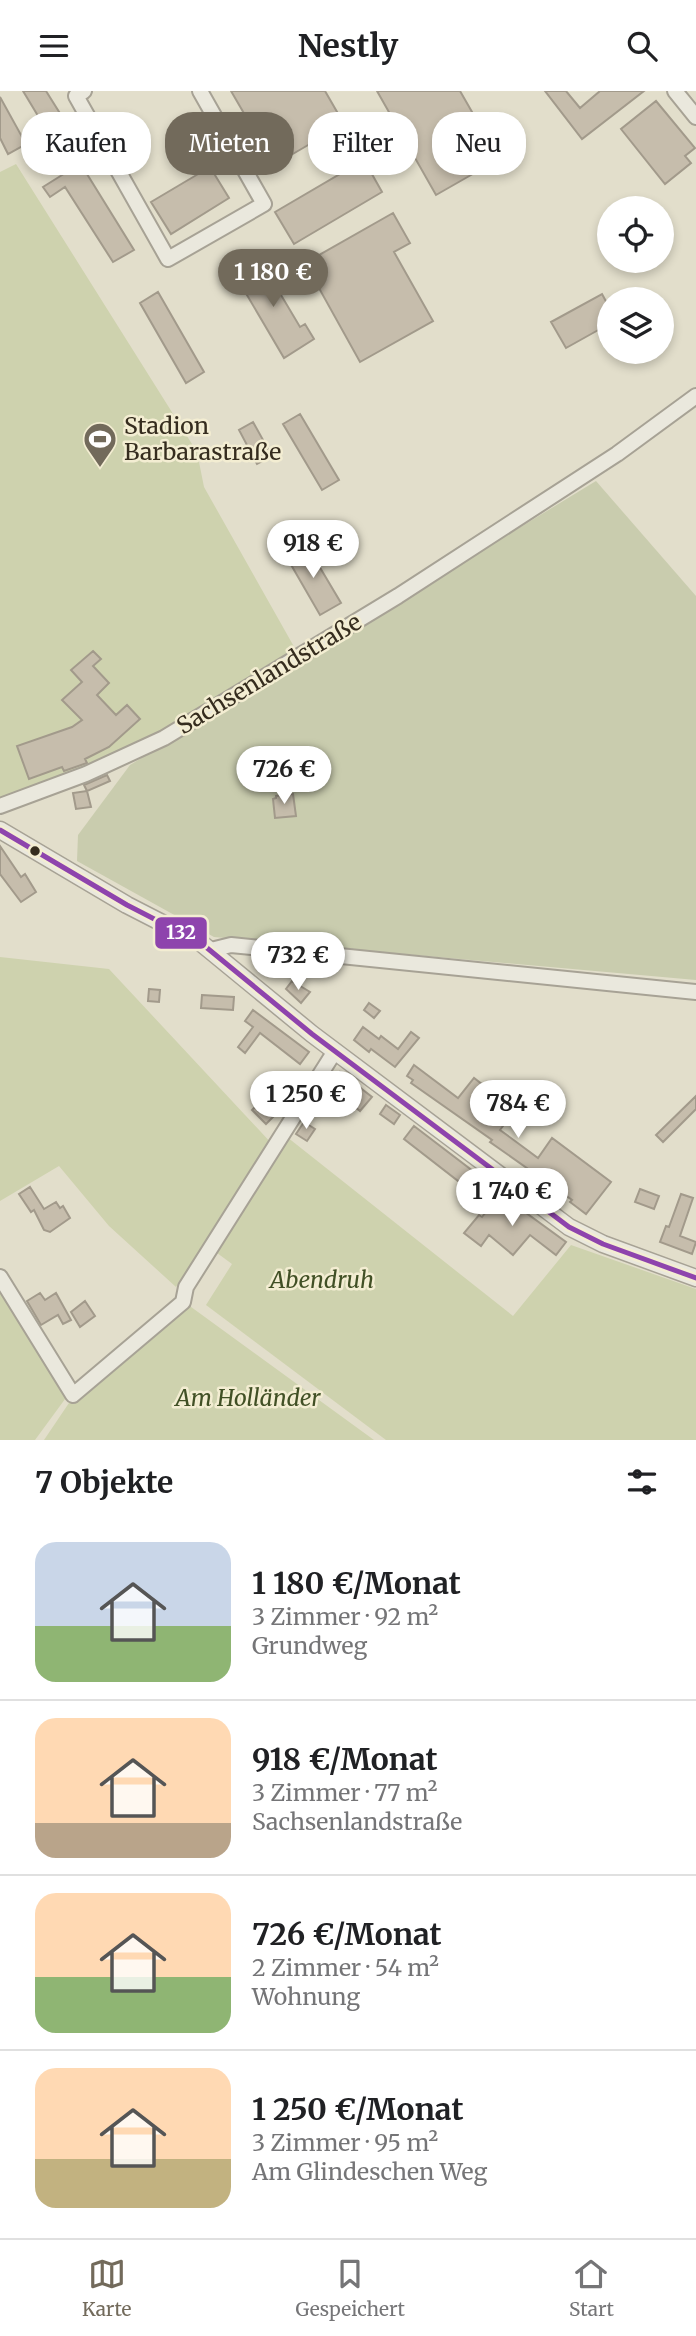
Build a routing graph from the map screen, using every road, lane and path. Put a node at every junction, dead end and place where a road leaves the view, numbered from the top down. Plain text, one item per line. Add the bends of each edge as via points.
1 (200, 91) edge
2 (675, 91) edge
3 (78, 93) edge
4 (696, 117) edge
5 (696, 395) edge
6 (0, 806) edge
7 (0, 830) edge
8 (211, 950) junction
9 (696, 992) edge
10 (335, 1051) junction
11 (0, 1277) edge
12 (696, 1278) edge

1 - 3 street via 264,204 169,259
2 - 4 street
5 - 6 street, Sachsenlandstraße via 618,454 164,738
7 - 8 street
8 - 9 street via 231,945
8 - 10 street
10 - 11 street via 186,1287 183,1302 73,1395
10 - 12 street via 569,1227

